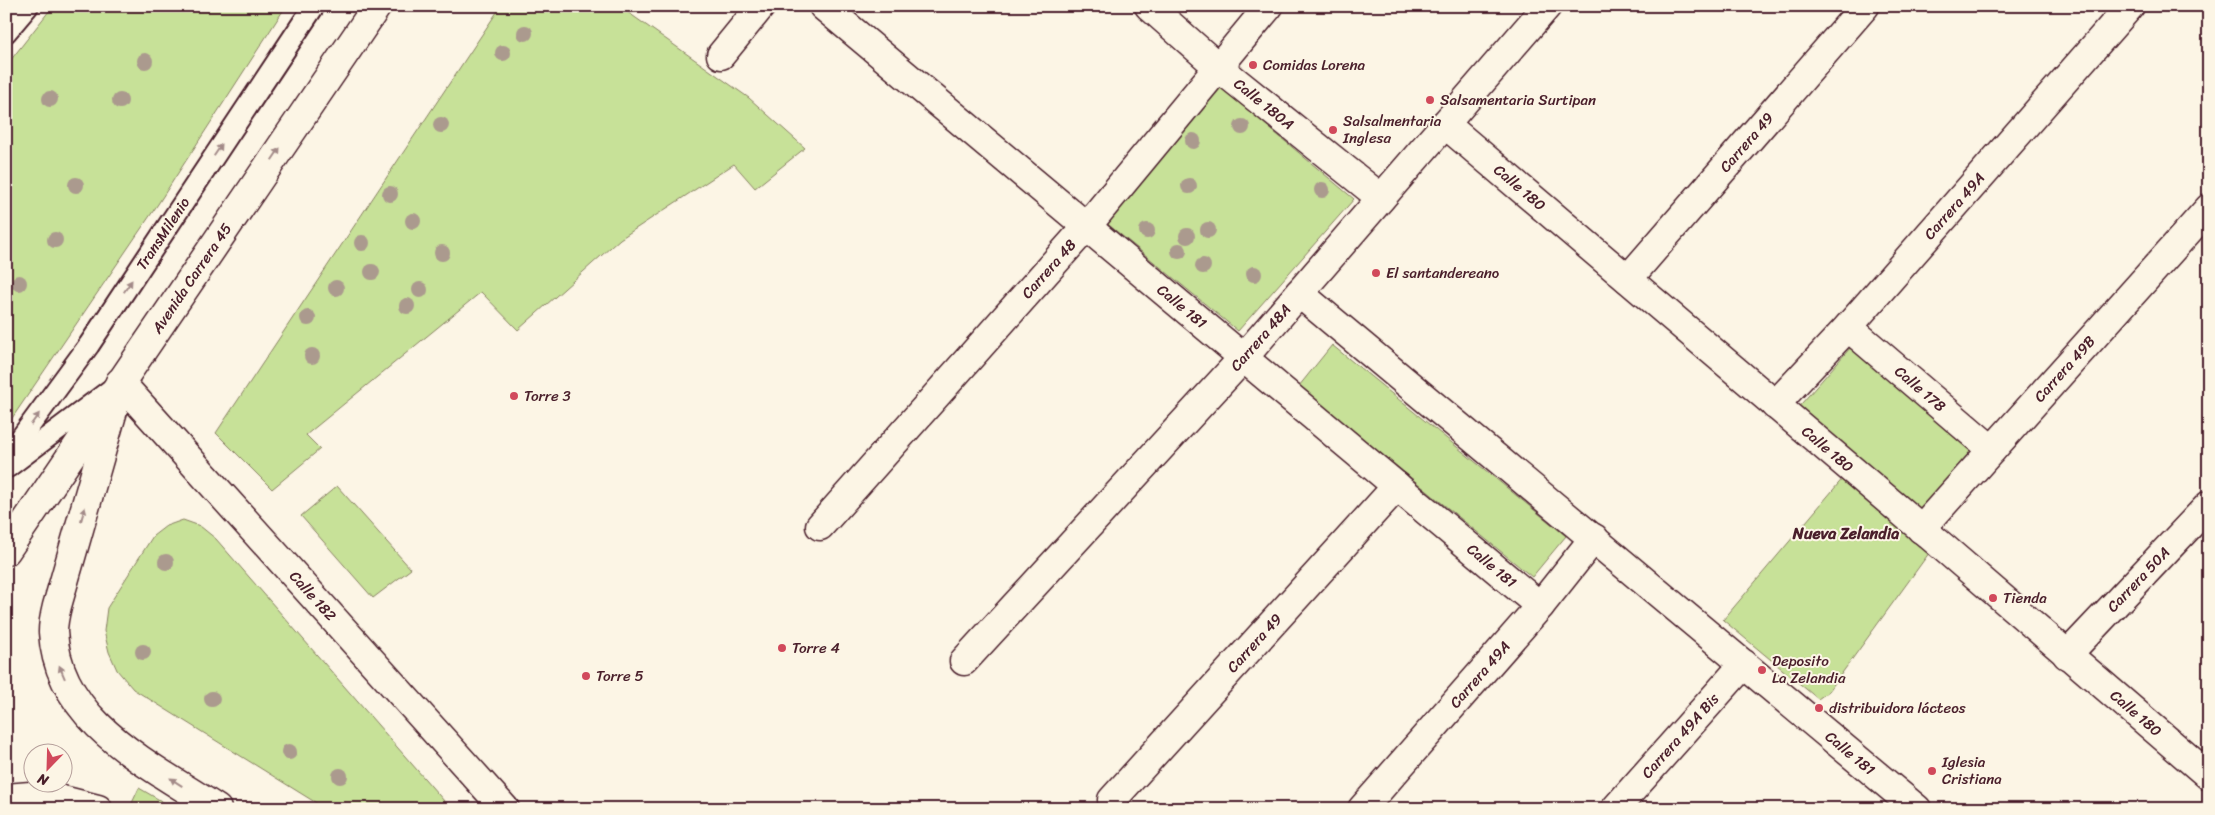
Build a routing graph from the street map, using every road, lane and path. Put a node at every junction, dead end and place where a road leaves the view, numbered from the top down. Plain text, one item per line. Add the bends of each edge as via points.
1 (28, 6) edge
2 (314, 6) edge
3 (761, 6) edge
4 (823, 6) edge
5 (1149, 6) edge
6 (1270, 6) edge
7 (1546, 6) edge
8 (1865, 6) edge
9 (2130, 6) edge
10 (376, 7) edge
11 (6, 32) edge
12 (721, 55) dead end
13 (1218, 67) junction
14 (1445, 124) junction
15 (1382, 198) junction
16 (2209, 208) edge
17 (1087, 226) junction
18 (1628, 279) junction
19 (1299, 293) junction
20 (1848, 327) junction
21 (1244, 357) junction
22 (120, 382) junction
23 (1776, 405) junction
24 (1992, 450) junction
25 (6, 458) edge
26 (6, 468) edge
27 (1396, 486) junction
28 (2209, 505) edge
29 (820, 526) dead end
30 (1921, 529) junction
31 (1594, 538) junction
32 (6, 551) edge
33 (1540, 606) junction
34 (2068, 655) junction
35 (964, 661) dead end
36 (1744, 664) junction
37 (2209, 776) edge
38 (6, 798) edge
39 (1112, 800) dead end
40 (1912, 807) edge
41 (98, 809) edge
42 (217, 809) edge
43 (504, 809) edge
44 (1362, 809) edge
45 (1615, 809) edge

1 - 11 lane
25 -> 2 lane, TransMilenio via 88,345
3 - 12 main road
4 - 17 main road, Calle 181
5 - 13 main road, Calle 180A
6 - 13 main road, Carrera 48
7 - 14 main road, Carrera 48A
8 - 18 main road, Carrera 49
9 - 20 main road, Carrera 49A
22 -> 10 main road, Avenida Carrera 45
13 - 15 main road, Calle 180A
13 - 17 main road, Carrera 48
14 - 15 main road, Carrera 48A
14 - 18 main road, Calle 180
15 - 19 main road, Carrera 48A
16 - 24 main road, Carrera 49B
17 - 21 main road, Calle 181
17 - 29 main road, Carrera 48
18 - 23 main road, Calle 180
19 - 21 main road, Carrera 48A
19 - 31 main road, Calle 181
20 - 23 main road, Carrera 49A
20 - 24 main road, Calle 178
21 - 27 main road, Calle 181
21 - 35 main road, Carrera 48A
22 - 26 lane
22 - 32 main road, Avenida Carrera 45
42 -> 22 main road via 120,745 90,718 73,696 56,657 53,630 57,606
22 - 43 main road, Calle 182
23 - 30 main road, Calle 180
24 - 30 main road, Carrera 49B
27 - 33 main road, Calle 181
27 - 39 main road, Carrera 49
28 - 34 main road, Carrera 50A
30 - 34 main road, Calle 180
31 - 33 main road, Carrera 49A
31 - 36 main road, Calle 181
33 - 44 main road, Carrera 49A
34 - 37 main road, Calle 180
36 - 40 main road, Calle 181
36 - 45 main road, Carrera 49A Bis
38 - 41 main road via 43,795

